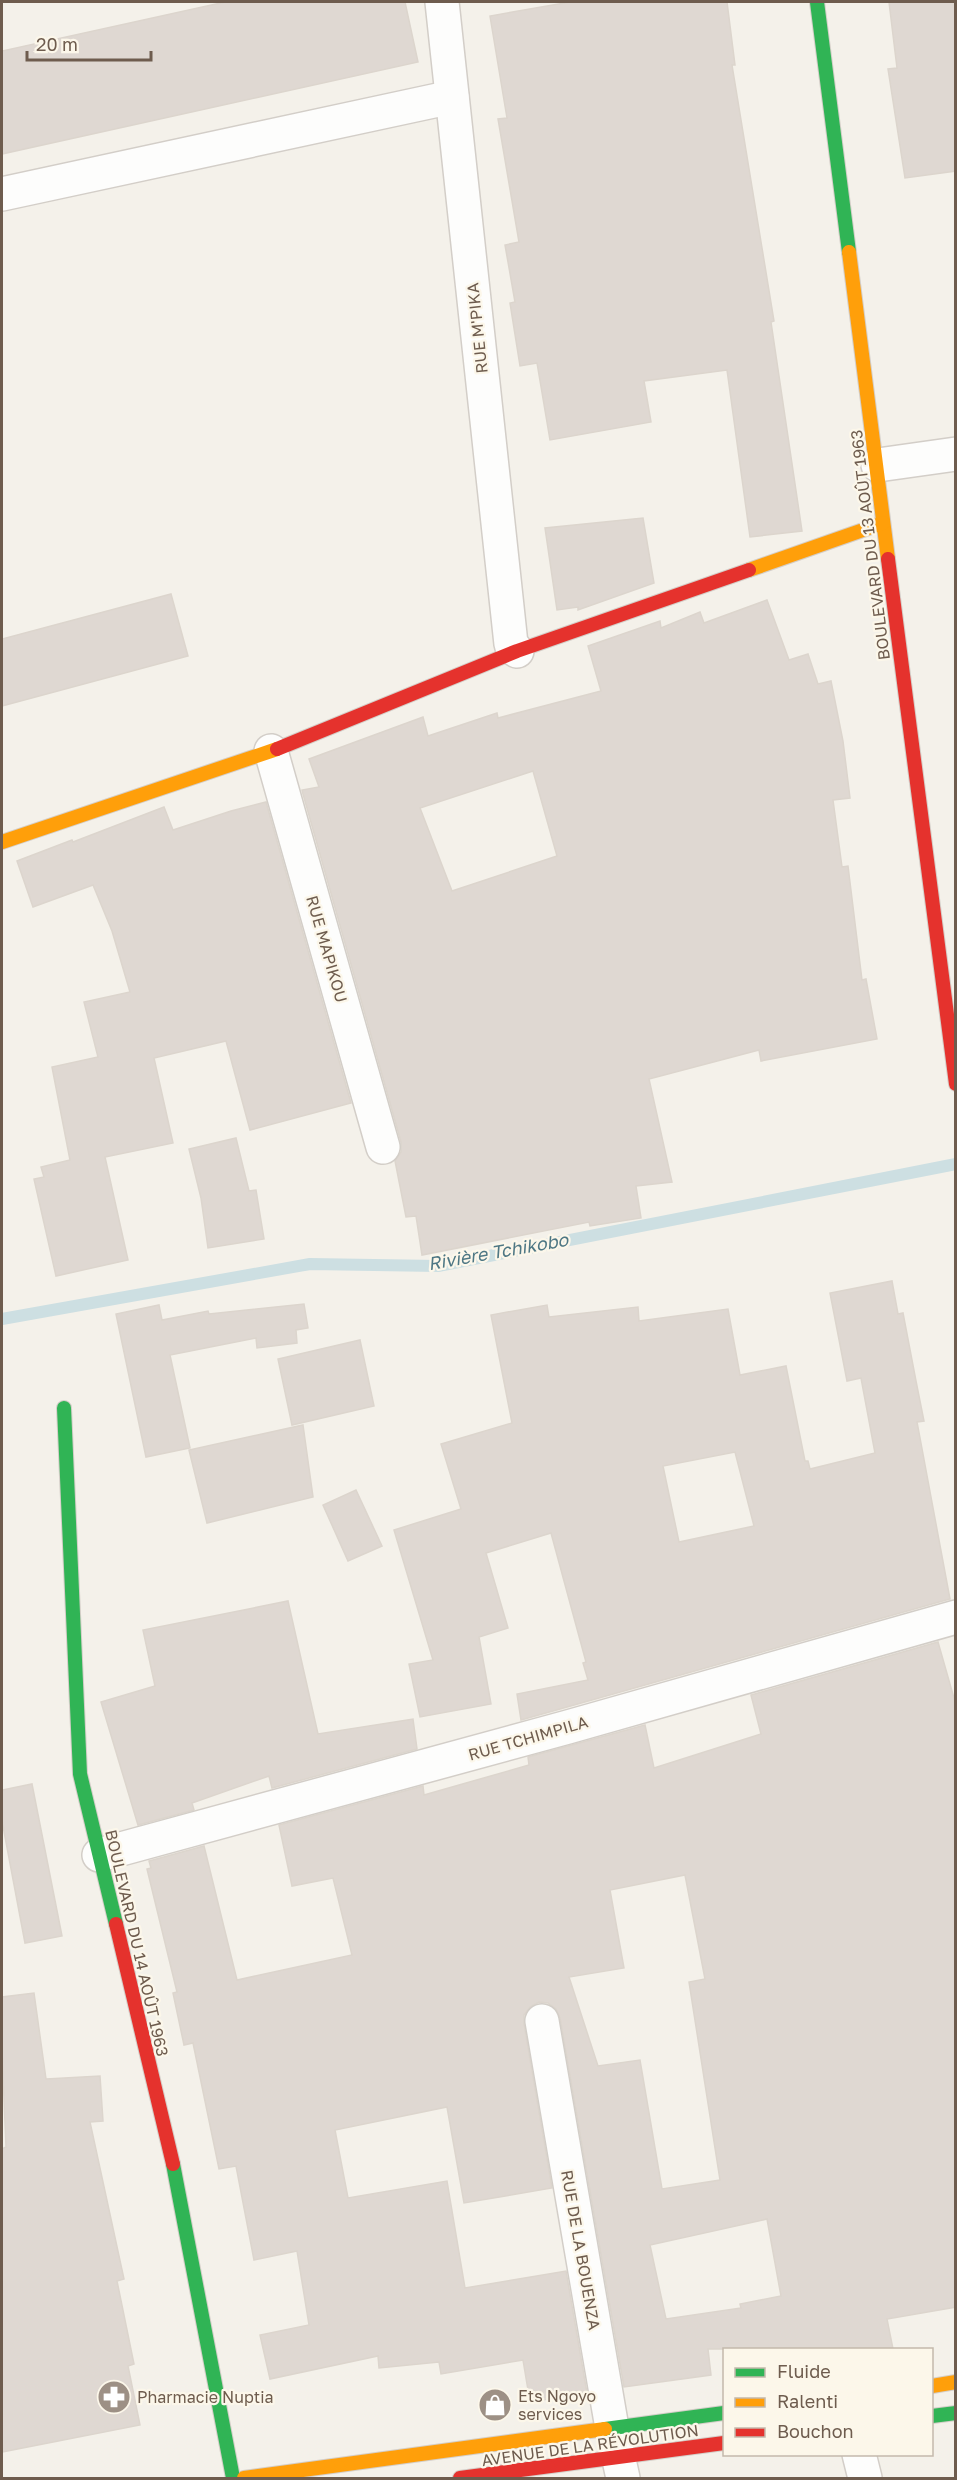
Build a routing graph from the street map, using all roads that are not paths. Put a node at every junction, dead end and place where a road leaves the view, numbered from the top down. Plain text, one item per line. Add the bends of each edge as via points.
1 (442, 2) edge
2 (817, 2) edge
3 (452, 97) junction
4 (2, 194) edge
5 (956, 454) edge
6 (878, 465) junction
7 (883, 523) junction
8 (517, 651) junction
9 (271, 751) junction
10 (2, 842) edge
11 (956, 1084) edge
12 (383, 1148) dead end
13 (64, 1408) dead end
14 (956, 1617) edge
15 (99, 1855) junction
16 (542, 2021) dead end
17 (956, 2382) edge
18 (933, 2386) edge
19 (723, 2413) edge
20 (956, 2413) edge
21 (933, 2416) edge
22 (723, 2444) edge
23 (618, 2455) edge
24 (860, 2456) edge
25 (394, 2468) edge
26 (233, 2478) edge
27 (244, 2478) edge
28 (460, 2478) edge
29 (865, 2478) edge

1 - 3 street, RUE M'PIKA
2 - 6 street, BOULEVARD DU 13 AOÛT 1963
3 - 4 street
3 - 8 street, RUE M'PIKA via 511,644
5 - 6 street
6 - 7 street, BOULEVARD DU 13 AOÛT 1963
7 - 8 street
7 - 11 street, BOULEVARD DU 13 AOÛT 1963
8 - 9 street
9 - 10 street
9 - 12 street, RUE MAPIKOU
13 - 15 street, BOULEVARD DU 14 AOÛT 1963 via 80,1774
14 - 15 street, RUE TCHIMPILA
15 - 26 street, BOULEVARD DU 14 AOÛT 1963 via 171,2154
16 - 23 street, RUE DE LA BOUENZA
17 - 18 street
19 - 23 street, AVENUE DE LA RÉVOLUTION
20 - 21 street
22 - 23 street, AVENUE DE LA RÉVOLUTION
23 - 25 street, AVENUE DE LA RÉVOLUTION
23 - 28 street, AVENUE DE LA RÉVOLUTION
24 - 29 street
25 - 27 street, AVENUE DE LA RÉVOLUTION

